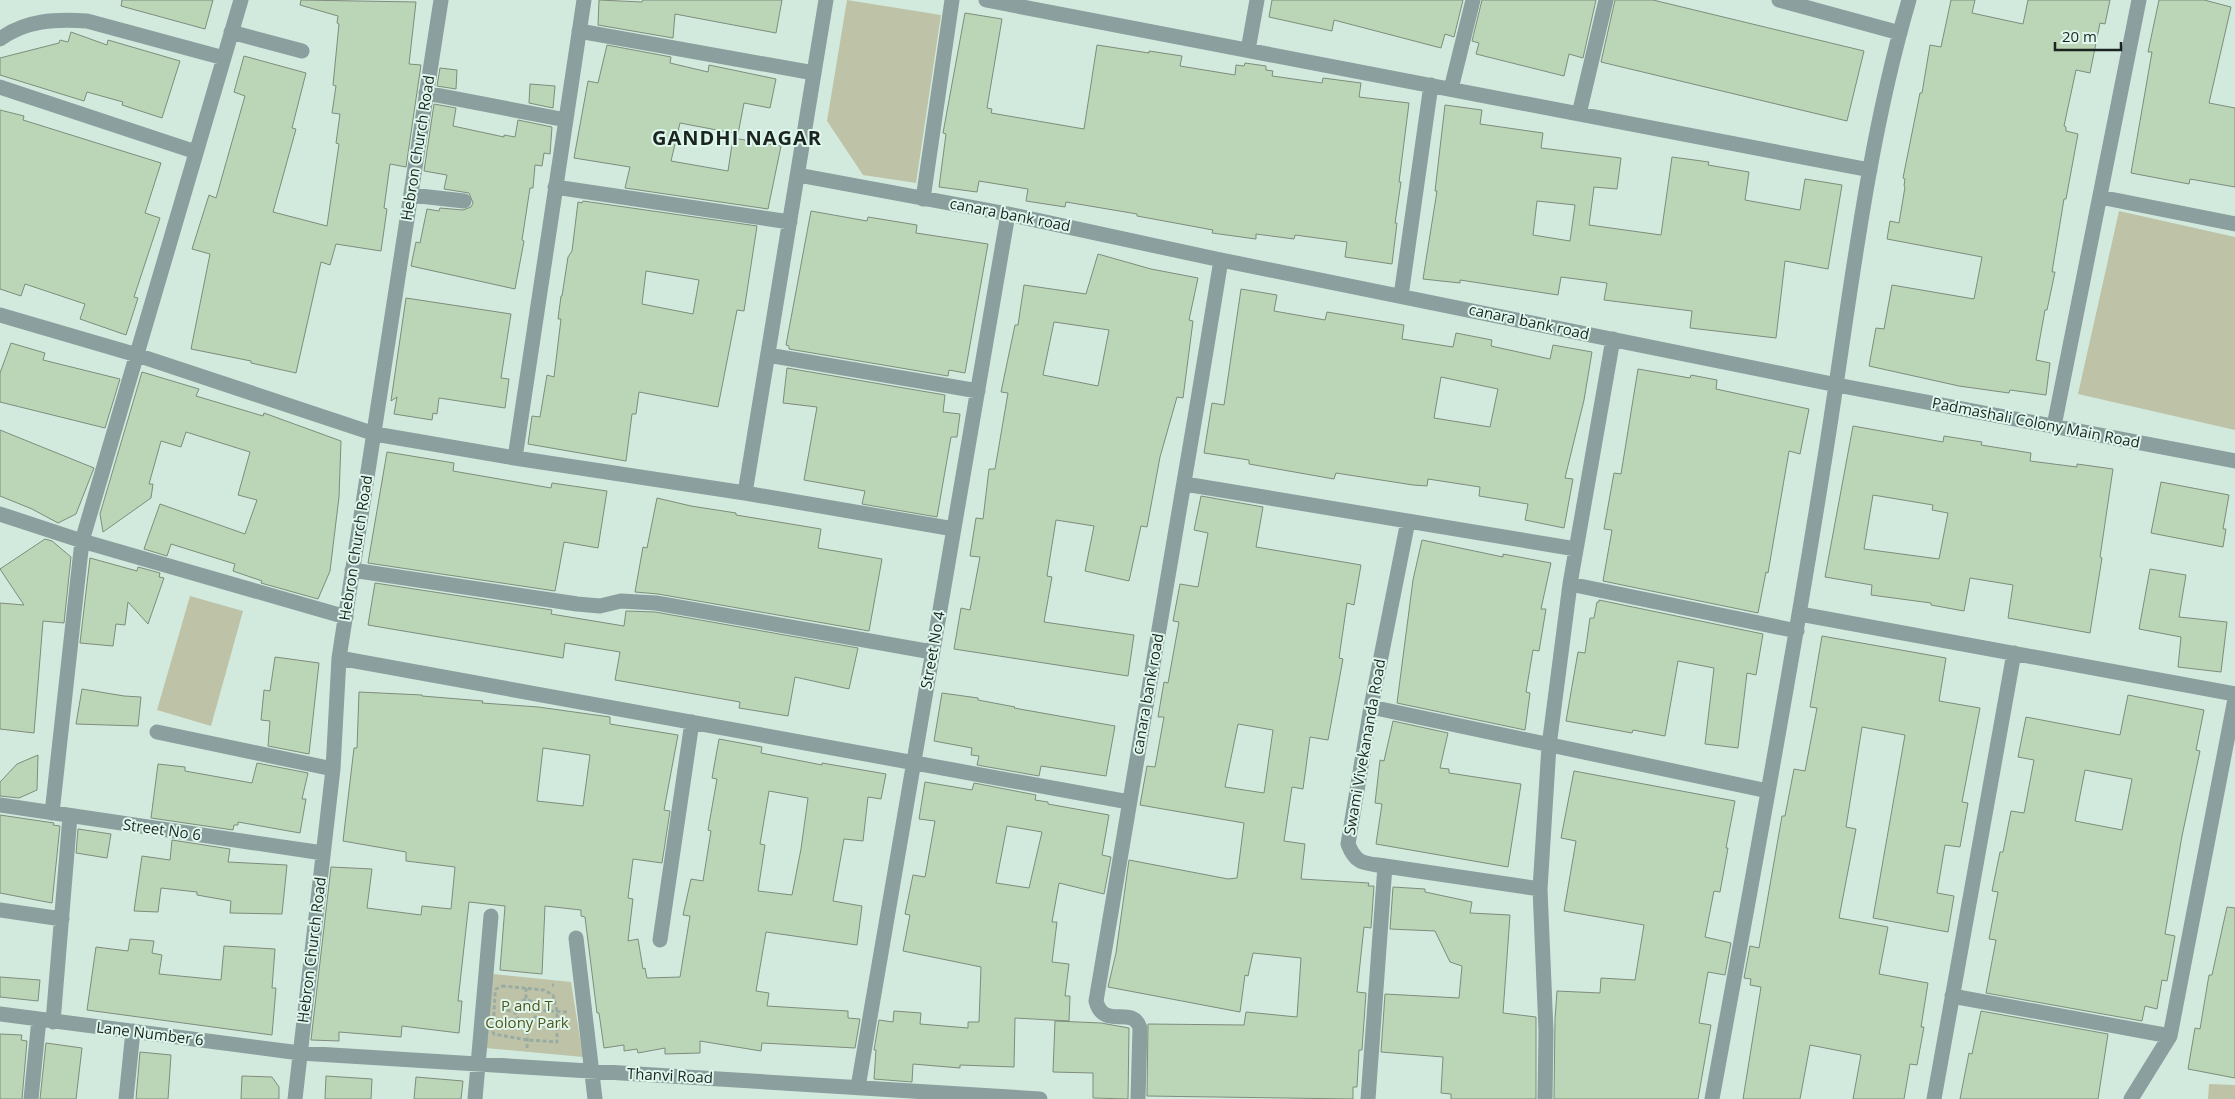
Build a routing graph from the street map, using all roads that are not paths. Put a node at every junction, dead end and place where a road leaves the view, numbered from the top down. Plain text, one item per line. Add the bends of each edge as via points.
1 (241, 0) edge
2 (441, 0) edge
3 (584, 0) edge
4 (826, 0) edge
5 (952, 0) edge
6 (986, 0) edge
7 (1257, 0) edge
8 (1473, 0) edge
9 (1606, 0) edge
10 (1779, 0) edge
11 (1909, 0) edge
12 (2139, 0) edge
13 (1033, 4) edge
14 (580, 31) junction
15 (231, 32) junction
16 (1900, 33) junction
17 (0, 39) edge
18 (1248, 50) junction
19 (302, 51) dead end
20 (224, 58) junction
21 (814, 73) junction
22 (1430, 85) junction
23 (0, 87) edge
24 (1451, 89) junction
25 (426, 93) junction
26 (1579, 114) junction
27 (566, 120) junction
28 (196, 152) junction
29 (1870, 170) junction
30 (798, 175) junction
31 (555, 187) junction
32 (411, 195) junction
33 (2100, 197) junction
34 (923, 199) junction
35 (464, 201) dead end
36 (1008, 214) junction
37 (790, 222) junction
38 (2235, 224) edge
39 (1221, 260) junction
40 (1401, 296) junction
41 (0, 315) edge
42 (1613, 339) junction
43 (137, 355) junction
44 (768, 355) junction
45 (1837, 385) junction
46 (978, 391) junction
47 (2054, 426) junction
48 (375, 434) junction
49 (515, 458) junction
50 (2235, 461) edge
51 (1185, 484) junction
52 (746, 493) junction
53 (0, 514) edge
54 (1408, 521) junction
55 (954, 529) junction
56 (82, 541) junction
57 (1576, 549) junction
58 (352, 570) junction
59 (1570, 584) junction
60 (1800, 614) junction
61 (346, 618) junction
62 (1797, 631) junction
63 (932, 652) junction
64 (2014, 653) junction
65 (339, 658) junction
66 (2235, 694) edge
67 (2235, 699) edge
68 (1371, 707) junction
69 (692, 722) junction
70 (157, 732) dead end
71 (1550, 746) junction
72 (914, 763) junction
73 (333, 769) junction
74 (1768, 791) junction
75 (1129, 802) junction
76 (0, 805) edge
77 (52, 813) junction
78 (70, 816) junction
79 (323, 853) junction
80 (1385, 866) junction
81 (1540, 889) junction
82 (0, 910) edge
83 (491, 916) dead end
84 (62, 919) junction
85 (576, 938) dead end
86 (660, 940) dead end
87 (1952, 996) junction
88 (0, 1014) edge
89 (46, 1021) junction
90 (133, 1031) junction
91 (2170, 1036) junction
92 (300, 1053) junction
93 (478, 1064) junction
94 (591, 1072) junction
95 (858, 1087) junction
96 (935, 1095) edge
97 (31, 1099) edge
98 (126, 1099) edge
99 (296, 1099) edge
100 (475, 1099) edge
101 (595, 1099) edge
102 (1040, 1099) edge
103 (1138, 1099) edge
104 (1368, 1099) edge
105 (1545, 1099) edge
106 (1712, 1099) edge
107 (1934, 1099) edge
108 (2131, 1099) edge

1 - 15 street
2 - 25 street, Hebron Church Road
3 - 14 street
4 - 21 street
5 - 34 street
6 - 13 street
7 - 18 street
8 - 24 street
9 - 26 street
10 - 16 street
11 - 16 street
12 - 33 street
13 - 18 street
14 - 21 street
14 - 27 street
15 - 19 street
15 - 20 street
16 - 29 street
17 - 20 street via 14,29 43,21 87,21
18 - 22 street
20 - 28 street
21 - 30 street
22 - 24 street
22 - 40 street
23 - 28 street
24 - 26 street
25 - 27 street
25 - 32 street, Hebron Church Road
26 - 29 street
27 - 31 street
28 - 43 street
29 - 45 street
30 - 34 street, canara bank road
30 - 37 street
31 - 37 street
31 - 49 street
32 - 35 street
32 - 48 street, Hebron Church Road
33 - 38 street
33 - 47 street
34 - 36 street, canara bank road
36 - 39 street, canara bank road
36 - 46 street, Street No 4
37 - 44 street
39 - 40 street, canara bank road
39 - 51 street, canara bank road
40 - 42 street, canara bank road
41 - 43 street
42 - 45 street, canara bank road
42 - 57 street
43 - 48 street
43 - 56 street
44 - 46 street
44 - 52 street
45 - 47 street, Padmashali Colony Main Road
45 - 60 street
46 - 55 street, Street No 4
47 - 50 street, Padmashali Colony Main Road
48 - 49 street
48 - 58 street, Hebron Church Road
49 - 52 street
51 - 54 street
51 - 75 street, canara bank road
52 - 55 street
53 - 56 street
54 - 57 street
54 - 68 street, Swami Vivekananda Road
55 - 63 street, Street No 4
56 - 61 street
56 - 77 street
57 - 59 street
58 - 61 street, Hebron Church Road
58 - 63 street via 577,604 656,603
59 - 62 street
59 - 71 street
60 - 62 street
60 - 64 street
61 - 65 street, Hebron Church Road
62 - 74 street
63 - 72 street, Street No 4
64 - 66 street
64 - 87 street
65 - 69 street
65 - 73 street, Hebron Church Road
67 - 91 street
68 - 71 street
68 - 80 street, Swami Vivekananda Road via 1348,844 1360,862
69 - 72 street
69 - 86 street
70 - 73 street
71 - 74 street
71 - 81 street
72 - 75 street
72 - 95 street, Street No 4
73 - 79 street, Hebron Church Road
74 - 106 street
75 - 103 street, canara bank road via 1096,1001 1105,1016 1132,1018 1138,1022
76 - 77 street, Street No 6
77 - 78 street, Street No 6
78 - 79 street, Street No 6
78 - 84 street
79 - 92 street, Hebron Church Road
80 - 81 street, Swami Vivekananda Road
80 - 104 street
81 - 105 street via 1546,1031
82 - 84 street
83 - 93 street
84 - 89 street
85 - 94 street
87 - 91 street
87 - 107 street
88 - 89 street, Lane Number 6
89 - 90 street, Lane Number 6
89 - 97 street
90 - 92 street, Lane Number 6
90 - 98 street
91 - 108 street
92 - 93 street, Thanvi Road
92 - 99 street, Hebron Church Road
93 - 94 street, Thanvi Road
93 - 100 street
94 - 95 street, Thanvi Road
94 - 101 street
95 - 96 street, Thanvi Road
96 - 102 street, Thanvi Road

